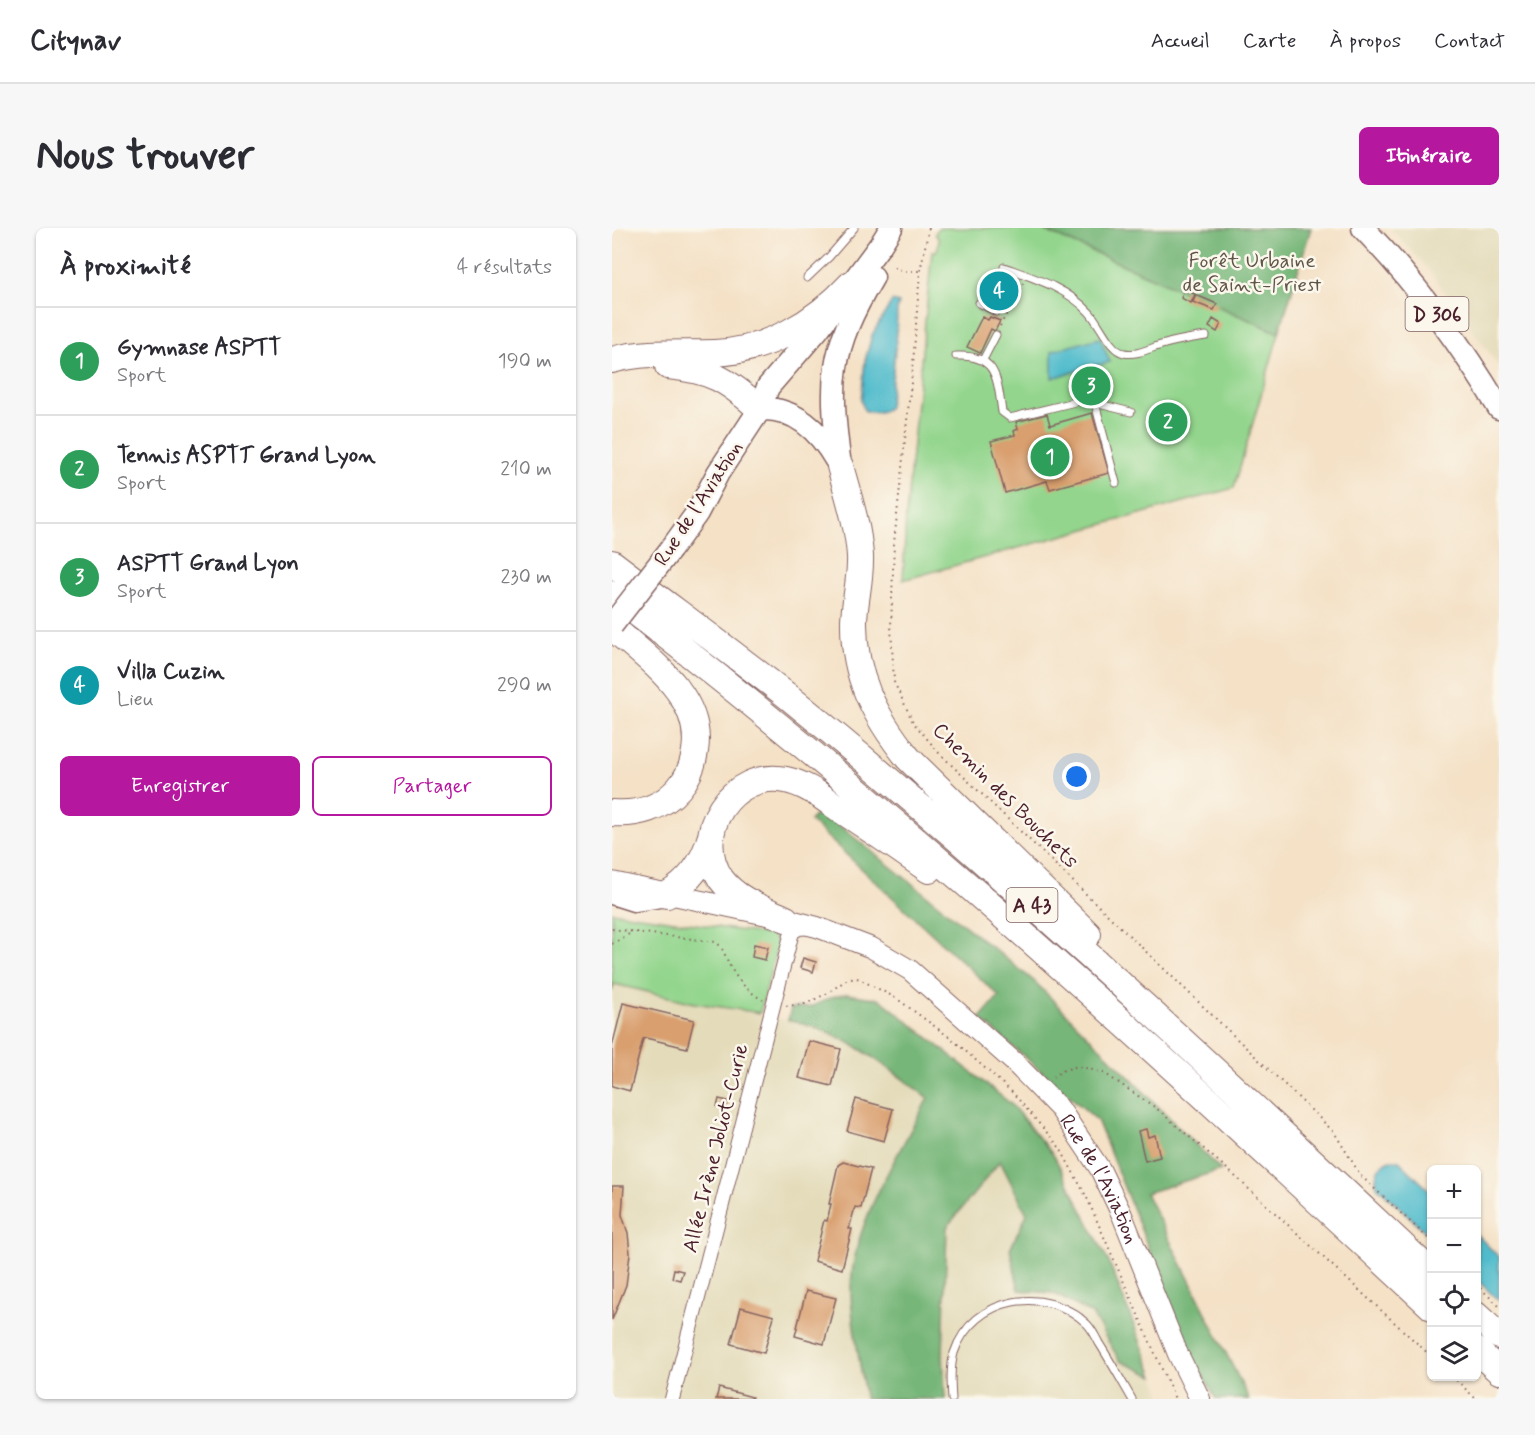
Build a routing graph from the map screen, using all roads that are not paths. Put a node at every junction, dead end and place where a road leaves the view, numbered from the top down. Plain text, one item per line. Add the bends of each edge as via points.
1 (854, 228) edge
2 (891, 228) edge
3 (906, 228) edge
4 (1363, 228) edge
5 (1004, 267) dead end
6 (807, 278) dead end
7 (862, 280) junction
8 (979, 303) dead end
9 (996, 312) dead end
10 (996, 335) road end
11 (1206, 336) dead end
12 (956, 356) dead end
13 (612, 360) edge
14 (983, 360) junction
15 (612, 368) edge
16 (1095, 403) junction
17 (1499, 408) edge
18 (760, 409) junction
19 (1131, 412) dead end
20 (840, 466) junction
21 (1116, 483) dead end
22 (612, 563) edge
23 (612, 594) edge
24 (612, 626) edge
25 (612, 813) edge
26 (710, 840) junction
27 (612, 882) edge
28 (612, 893) edge
29 (667, 895) junction
30 (634, 900) junction
31 (789, 926) junction
32 (1035, 943) junction
33 (943, 1001) junction
34 (1171, 1029) junction
35 (1427, 1269) edge
36 (1427, 1303) edge
37 (1481, 1320) edge
38 (1499, 1336) edge
39 (1481, 1355) edge
40 (1499, 1371) edge
41 (672, 1399) edge
42 (952, 1399) edge
43 (1132, 1399) edge
44 (1200, 1399) edge

1 - 6 lane
2 - 7 main road, Rue de l'Aviation
3 - 7 main road, Rue de l'Aviation
4 - 17 main road, D 306 via 1445,323
5 - 11 lane via 1071,297 1090,312 1114,348 1122,353
7 - 13 highway via 812,319 764,343 730,352 639,355
7 - 18 main road, Rue de l'Aviation via 778,394
7 - 20 main road via 836,362 832,398
8 - 9 lane
10 - 14 lane
12 - 14 lane via 972,355
14 - 16 lane via 997,378 1002,412 1010,418 1083,400
15 - 18 highway via 658,366 707,373 732,385
16 - 19 lane
16 - 21 lane
18 - 20 main road via 787,413 803,422 822,438
18 - 24 main road, Rue de l'Aviation, bridge via 697,513
20 - 34 highway via 854,515 860,557 854,620 856,658 868,698 886,730 908,758 1109,955
22 - 34 highway, A 43 via 789,697
23 - 32 highway, A 43 via 865,796
24 - 25 highway via 678,690 692,716 697,737 690,770 676,791 640,812
26 - 29 highway via 692,876
26 - 31 highway via 714,863 726,885
26 - 32 highway via 720,809 738,790 762,780 789,781 844,812
27 - 29 street, Rue de l'Aviation
28 - 30 main road, Rue de l'Aviation
29 - 30 main road
29 - 31 street, Rue de l'Aviation
30 - 31 street, Rue de l'Aviation
31 - 33 street, Rue de l'Aviation via 861,954
31 - 33 street, Rue de l'Aviation via 817,927 872,948 910,970
31 - 41 street, Allée Irène Joliot-Curie
32 - 36 highway, A 43
33 - 44 street, Rue de l'Aviation via 1041,1088 1078,1134 1112,1191 1158,1308
34 - 35 highway, A 43
37 - 38 highway
39 - 40 highway
42 - 43 lane via 955,1353 971,1324 996,1306 1033,1299 1055,1304 1088,1324

